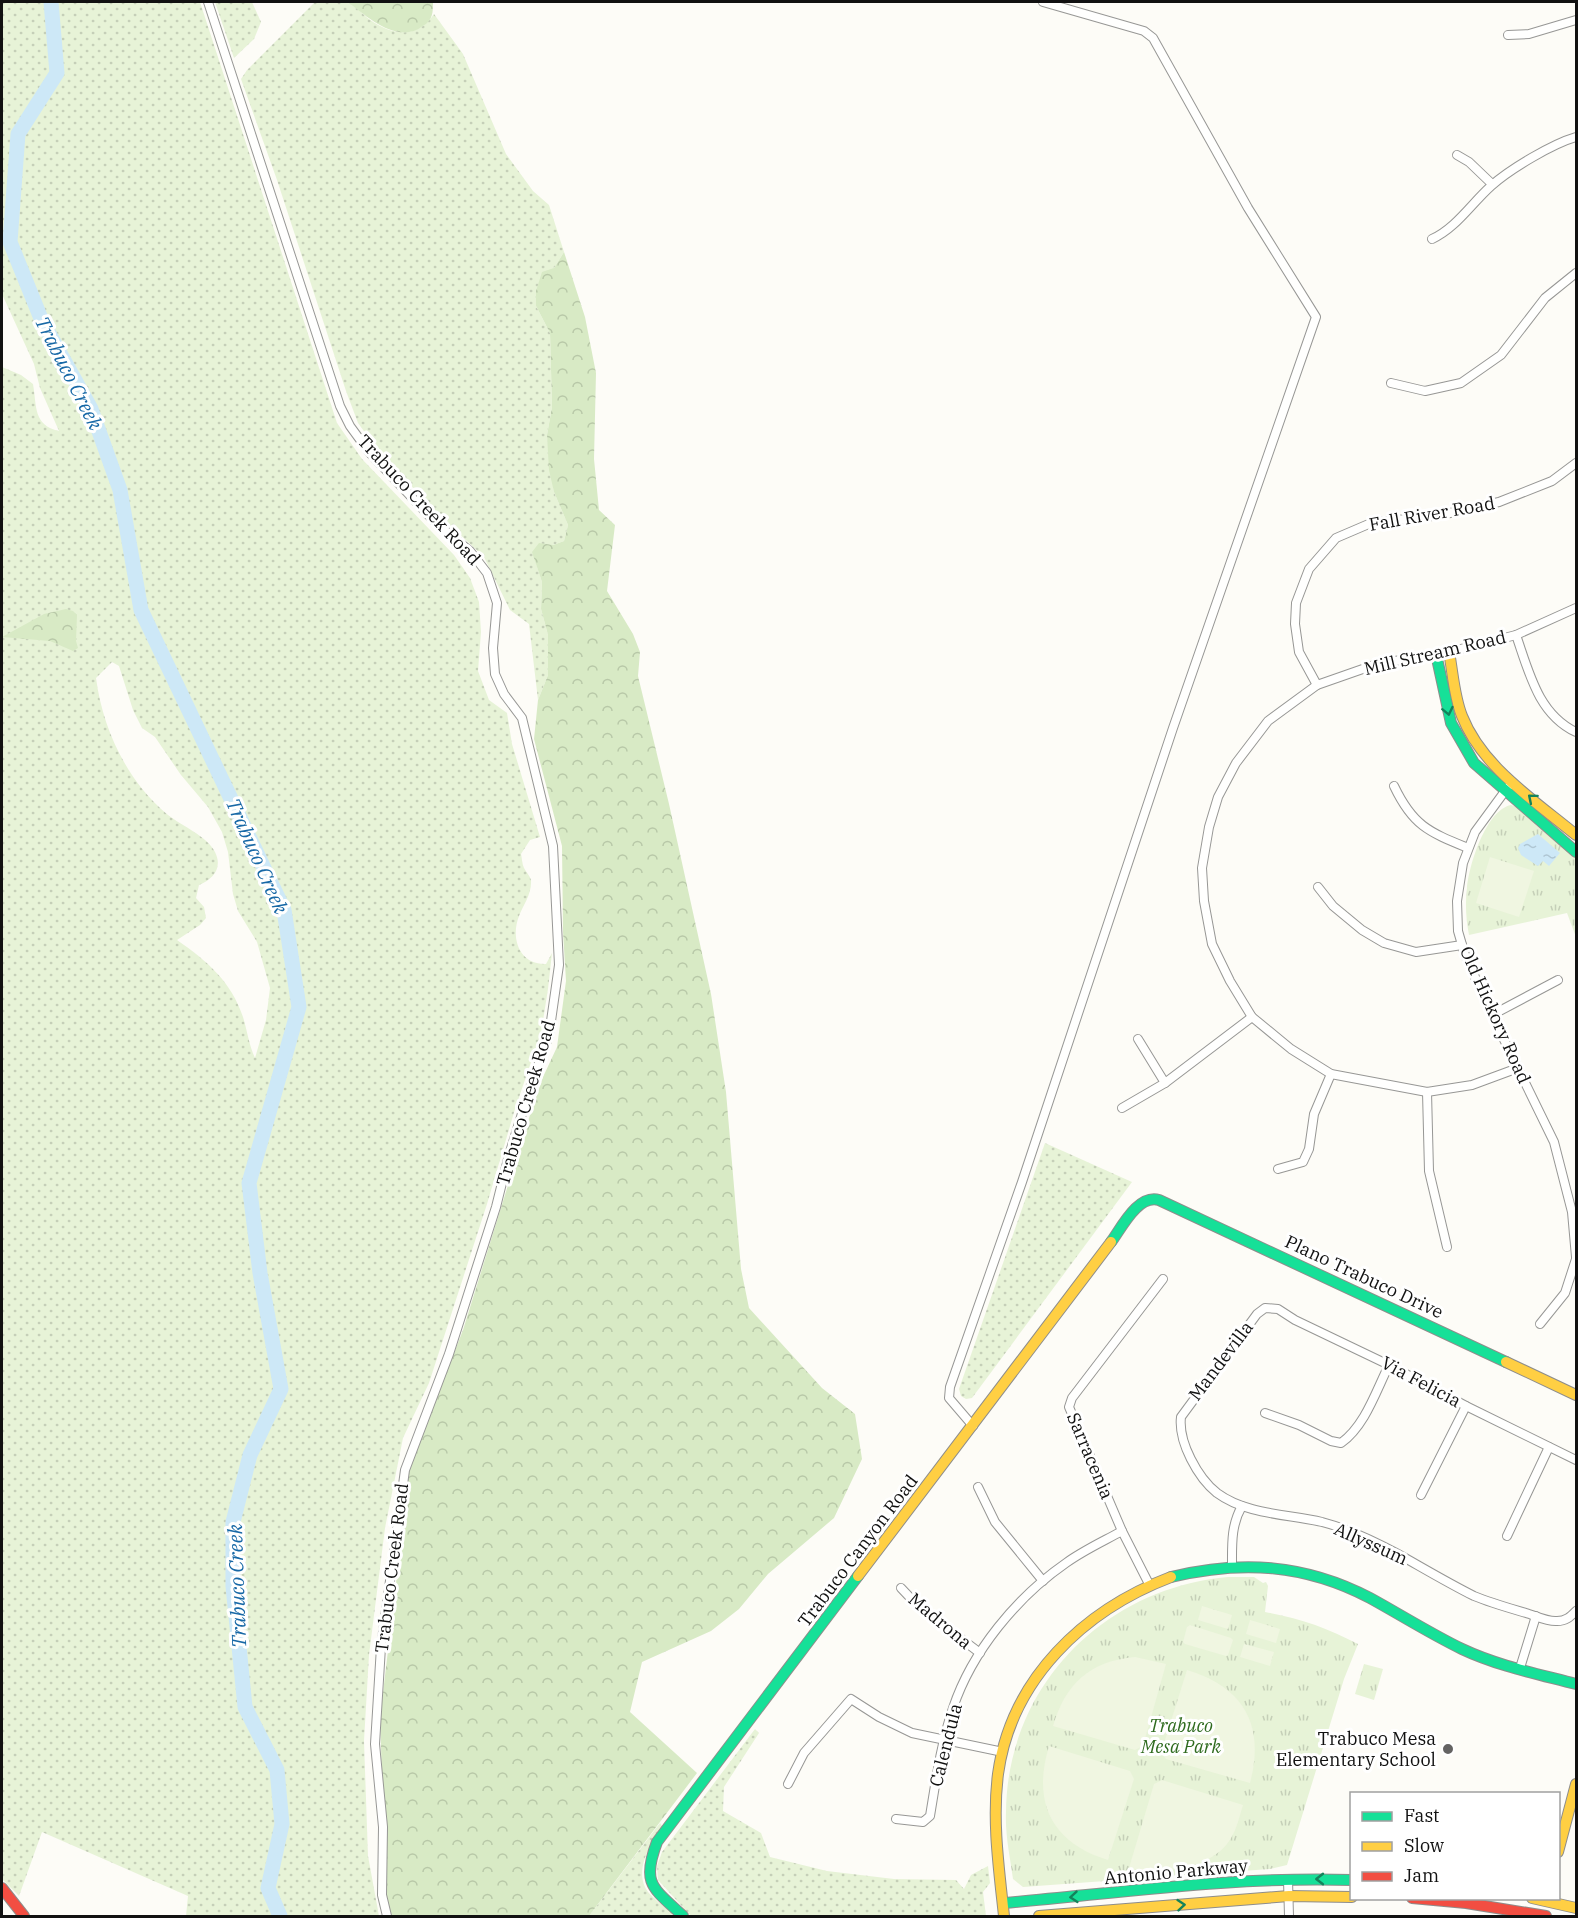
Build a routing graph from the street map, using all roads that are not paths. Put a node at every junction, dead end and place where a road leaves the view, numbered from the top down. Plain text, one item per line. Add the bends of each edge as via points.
1 (208, 2) edge
2 (1043, 2) edge
3 (1576, 20) edge
4 (1508, 34) dead end
5 (1576, 137) edge
6 (1457, 155) dead end
7 (1492, 184) junction
8 (1432, 239) dead end
9 (1576, 275) edge
10 (1391, 383) dead end
11 (1576, 463) edge
12 (1576, 608) edge
13 (1516, 635) junction
14 (1449, 652) junction
15 (1436, 654) junction
16 (1317, 685) junction
17 (1576, 732) edge
18 (1513, 783) junction
19 (1394, 786) dead end
20 (1504, 790) junction
21 (1576, 835) edge
22 (1468, 848) junction
23 (1576, 852) edge
24 (1318, 887) dead end
25 (1462, 945) junction
26 (1558, 980) dead end
27 (1492, 1015) junction
28 (1252, 1017) junction
29 (1138, 1039) dead end
30 (1518, 1068) junction
31 (1331, 1074) junction
32 (1165, 1083) junction
33 (1427, 1092) junction
34 (1122, 1108) dead end
35 (1278, 1169) dead end
36 (1137, 1206) joint
37 (1447, 1247) dead end
38 (1576, 1258) edge
39 (1163, 1279) dead end
40 (1265, 1308) joint
41 (1540, 1324) dead end
42 (1389, 1365) junction
43 (1576, 1395) edge
44 (1466, 1406) junction
45 (1265, 1413) dead end
46 (1180, 1417) joint
47 (974, 1426) junction
48 (1549, 1447) junction
49 (1576, 1460) edge
50 (978, 1487) dead end
51 (1421, 1495) dead end
52 (1242, 1506) junction
53 (1122, 1531) junction
54 (1507, 1536) dead end
55 (1232, 1566) junction
56 (1043, 1581) junction
57 (1149, 1584) junction
58 (901, 1588) dead end
59 (1576, 1611) edge
60 (1536, 1616) junction
61 (980, 1653) junction
62 (1520, 1668) junction
63 (1576, 1684) edge
64 (944, 1739) junction
65 (1002, 1752) junction
66 (788, 1784) dead end
67 (1576, 1785) edge
68 (1573, 1810) edge
69 (896, 1819) dead end
70 (1560, 1846) edge
71 (1288, 1880) junction
72 (1350, 1880) edge
73 (2, 1888) edge
74 (1289, 1896) junction
75 (1350, 1896) edge
76 (1426, 1900) edge
77 (1546, 1900) edge
78 (1004, 1904) junction
79 (1576, 1908) edge
80 (1543, 1916) edge
81 (24, 1917) edge
82 (387, 1917) edge
83 (683, 1917) edge
84 (1004, 1917) edge
85 (1039, 1917) edge
86 (1289, 1917) edge

1 - 82 street, Trabuco Creek Road via 350,426 369,452 435,522 470,551 487,573 497,603 495,674 522,718 553,846 559,965 549,1035 449,1354 403,1480 381,1647 375,1744 383,1827 382,1895
2 - 47 street via 1154,38 1248,208 1316,317 950,1387 950,1398
3 - 4 street via 1529,34
5 - 7 street
6 - 7 street
7 - 8 street via 1446,232
9 - 10 street via 1545,298 1501,355 1461,383 1425,391
11 - 16 street, Fall River Road via 1552,481 1499,502 1441,515 1371,522 1336,538 1309,569 1296,603 1299,652
12 - 13 street, Mill Stream Road
13 - 14 street, Mill Stream Road
13 - 17 street via 1544,705
14 - 15 street, Mill Stream Road
14 - 18 main road via 1462,716 1485,756
15 - 16 street, Mill Stream Road via 1377,664
15 -> 20 main road via 1451,723 1474,763
16 - 28 street, Mill Stream Road via 1268,722 1236,763 1218,796 1209,827 1202,868 1212,944
18 - 20 street, Old Hickory Road
21 -> 18 main road
19 - 22 street via 1403,805 1421,826
20 - 22 street, Old Hickory Road
20 - 23 main road
22 - 25 street, Old Hickory Road via 1456,901
24 - 25 street via 1333,906 1384,943 1416,952
25 - 27 street, Old Hickory Road
26 - 27 street
27 - 30 street, Old Hickory Road
28 - 31 street, Mill Stream Road
28 - 32 street
29 - 32 street
30 - 33 street, Mill Stream Road via 1472,1085
30 - 38 street, Old Hickory Road via 1554,1142 1572,1212
31 - 33 street, Mill Stream Road
31 - 35 street via 1314,1114 1303,1162
32 - 34 street
33 - 37 street via 1429,1172
36 - 43 main road, Plano Trabuco Drive via 1146,1199 1160,1200
36 - 47 main road, Trabuco Canyon Road
38 - 41 street, Old Hickory Road via 1565,1293
39 - 53 street, Sarracenia via 1070,1403 1070,1412
40 - 42 street, Via Felicia via 1278,1309
40 - 46 street, Mandevilla
42 - 44 street, Via Felicia
42 - 45 street via 1351,1436 1341,1443
44 - 48 street, Via Felicia
44 - 51 street
46 - 52 street, Allyssum via 1187,1449 1206,1482
47 - 83 main road, Trabuco Canyon Road via 657,1842 649,1862 649,1880 655,1892
48 - 49 street, Via Felicia
48 - 54 street
50 - 56 street via 995,1522
52 - 55 street via 1232,1534
52 - 60 street, Allyssum via 1351,1531 1475,1596
53 - 56 street, Calendula via 1067,1562
53 - 57 street, Sarracenia
55 - 57 main road via 1189,1572
55 - 62 main road via 1285,1568 1338,1583 1465,1650
56 - 61 street, Calendula via 1002,1623
57 - 65 main road via 1101,1612 1055,1654 1028,1689
58 - 61 street, Madrona via 919,1607
59 - 60 street, Allyssum via 1568,1619 1555,1622
60 - 62 street
61 - 64 street, Calendula via 963,1684
62 - 63 main road
64 - 65 street
64 - 66 street via 912,1733 851,1699 804,1753
64 - 69 street, Calendula via 930,1816 923,1822
65 - 78 main road via 996,1817
67 - 68 main road
68 - 70 main road
72 -> 71 main road, Antonio Parkway
71 - 74 street
71 -> 78 main road, Antonio Parkway
73 - 81 main road
74 - 75 main road, Antonio Parkway
85 -> 74 main road, Antonio Parkway
74 - 86 street
76 - 80 main road
77 - 79 main road
77 - 80 main road
78 - 84 main road

